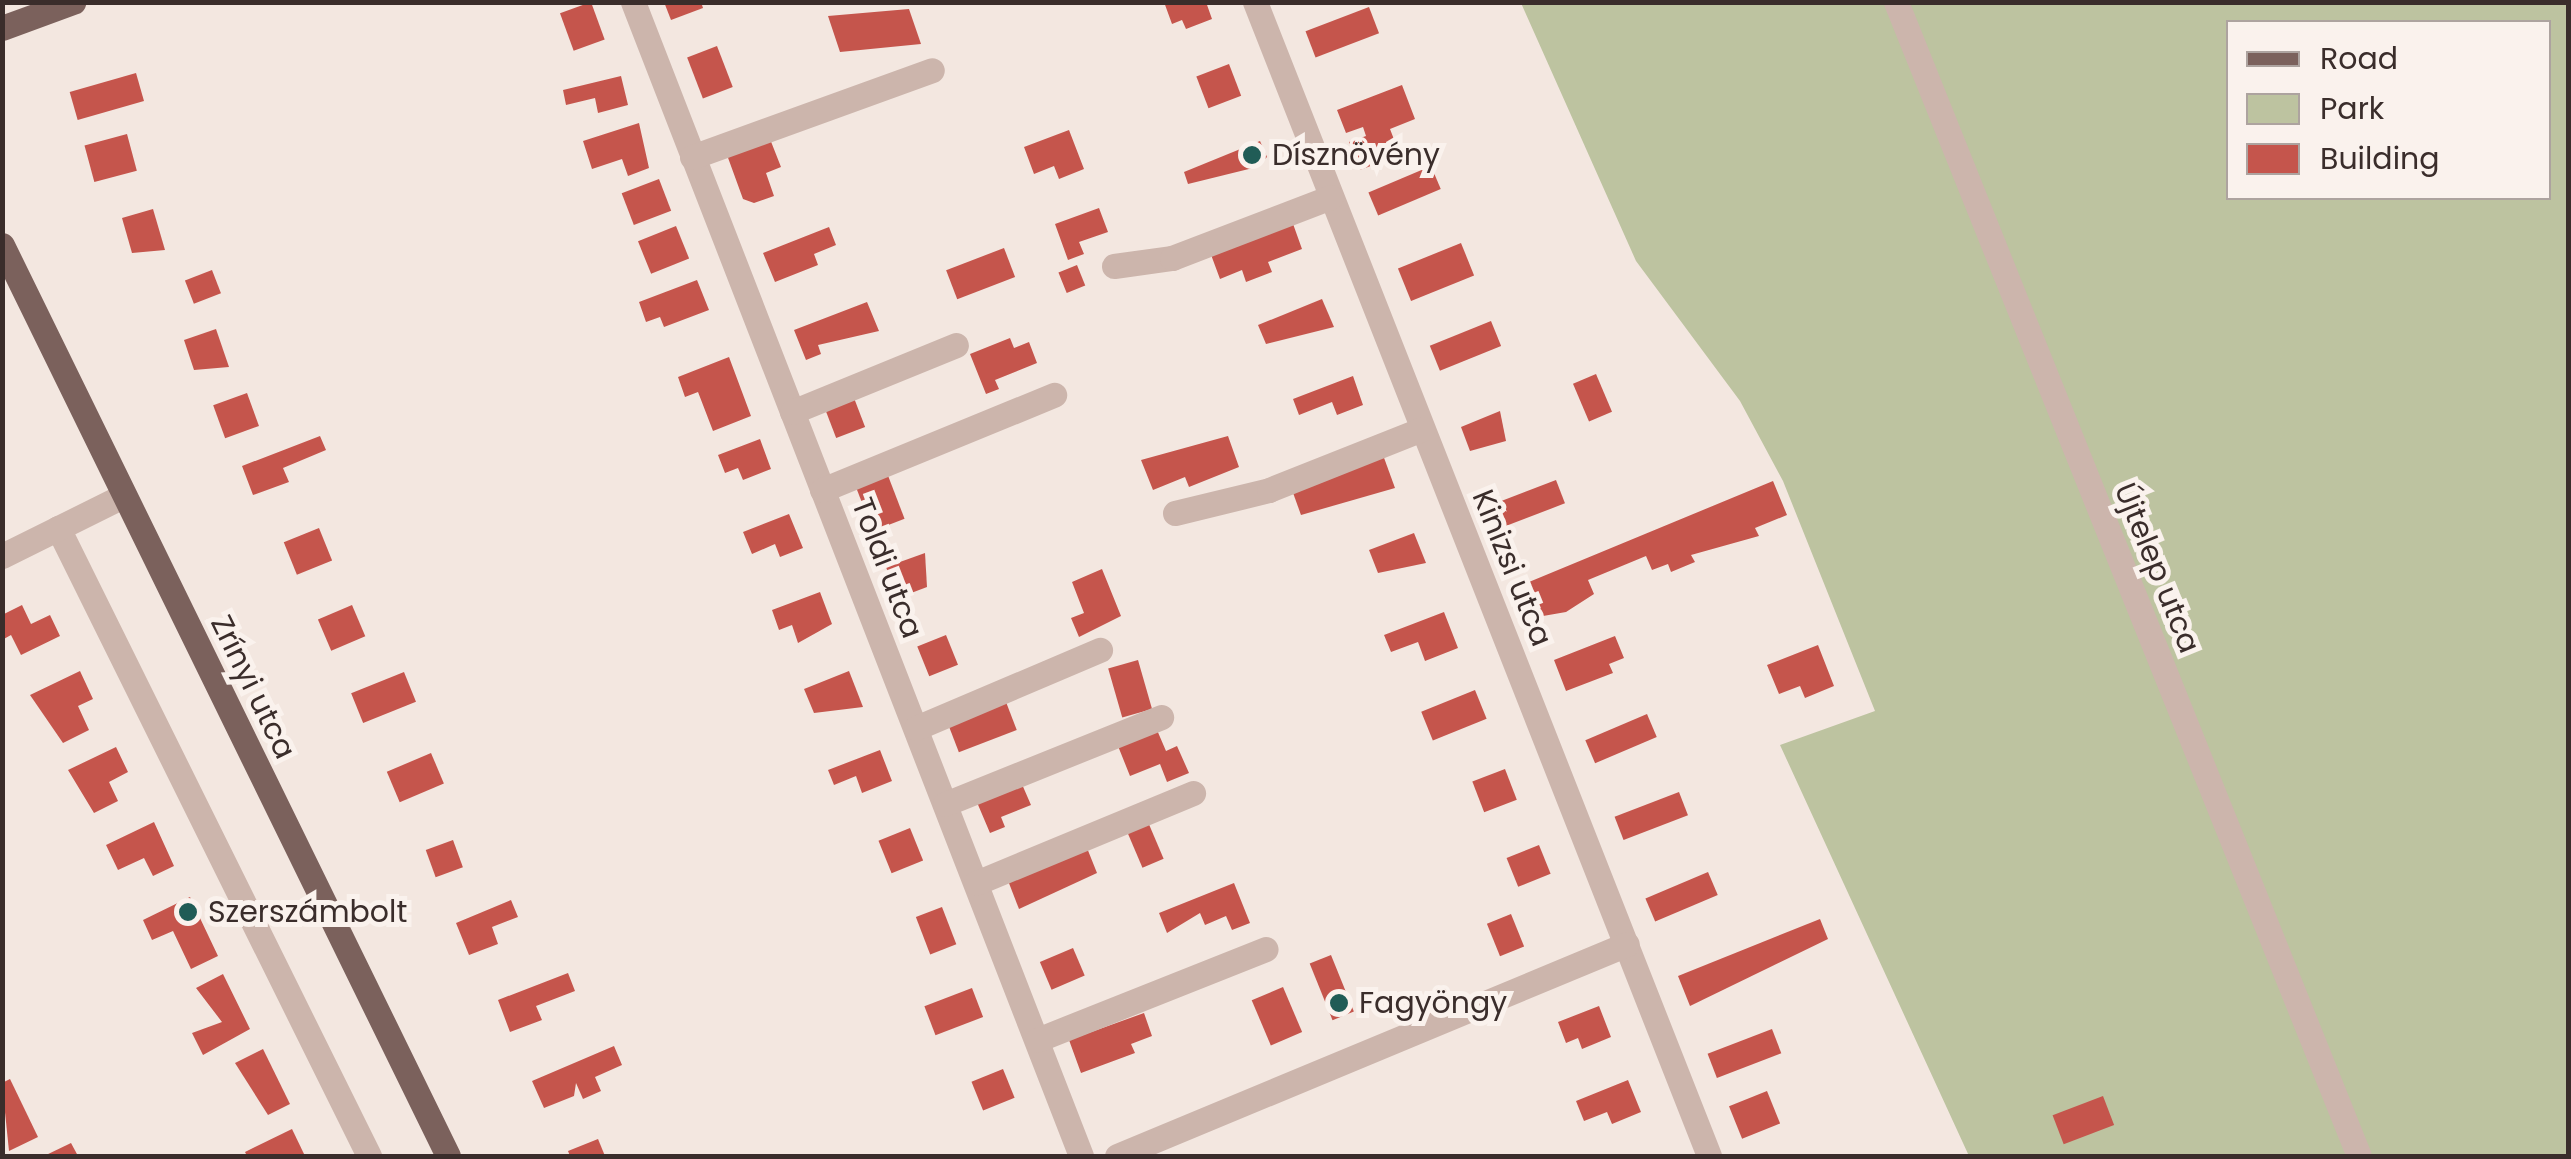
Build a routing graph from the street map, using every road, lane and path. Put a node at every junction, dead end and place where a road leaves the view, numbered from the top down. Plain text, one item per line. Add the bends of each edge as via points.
1 (74, 2) edge
2 (633, 2) edge
3 (1255, 2) edge
4 (1896, 2) edge
5 (2, 28) edge
6 (932, 70) dead end
7 (692, 157) junction
8 (1331, 196) junction
9 (5, 259) edge
10 (1114, 266) dead end
11 (956, 345) dead end
12 (1054, 395) dead end
13 (792, 412) junction
14 (1422, 430) junction
15 (822, 490) junction
16 (123, 496) junction
17 (1174, 513) dead end
18 (58, 528) junction
19 (2, 556) edge
20 (1100, 650) dead end
21 (1161, 717) dead end
22 (916, 728) junction
23 (1192, 793) dead end
24 (945, 804) junction
25 (976, 883) junction
26 (1627, 944) junction
27 (1266, 950) dead end
28 (1037, 1040) junction
29 (369, 1156) edge
30 (448, 1156) edge
31 (1081, 1156) edge
32 (1117, 1156) edge
33 (1709, 1156) edge
34 (2359, 1156) edge

1 - 5 main road
2 - 7 street, Toldi utca
3 - 8 street, Kinizsi utca
4 - 34 street, Újtelep utca
6 - 7 street
7 - 13 street, Toldi utca
8 - 10 street via 1172,258
8 - 14 street, Kinizsi utca
9 - 16 main road, Zrínyi utca
11 - 13 street
12 - 15 street
13 - 15 street, Toldi utca
14 - 17 street via 1269,490
14 - 26 street, Kinizsi utca
15 - 22 street, Toldi utca
16 - 18 street
16 - 30 main road, Zrínyi utca
18 - 19 street
18 - 29 street
20 - 22 street
21 - 24 street
22 - 24 street, Toldi utca
23 - 25 street
24 - 25 street, Toldi utca
25 - 28 street, Toldi utca
26 - 32 street
26 - 33 street, Kinizsi utca
27 - 28 street
28 - 31 street, Toldi utca

